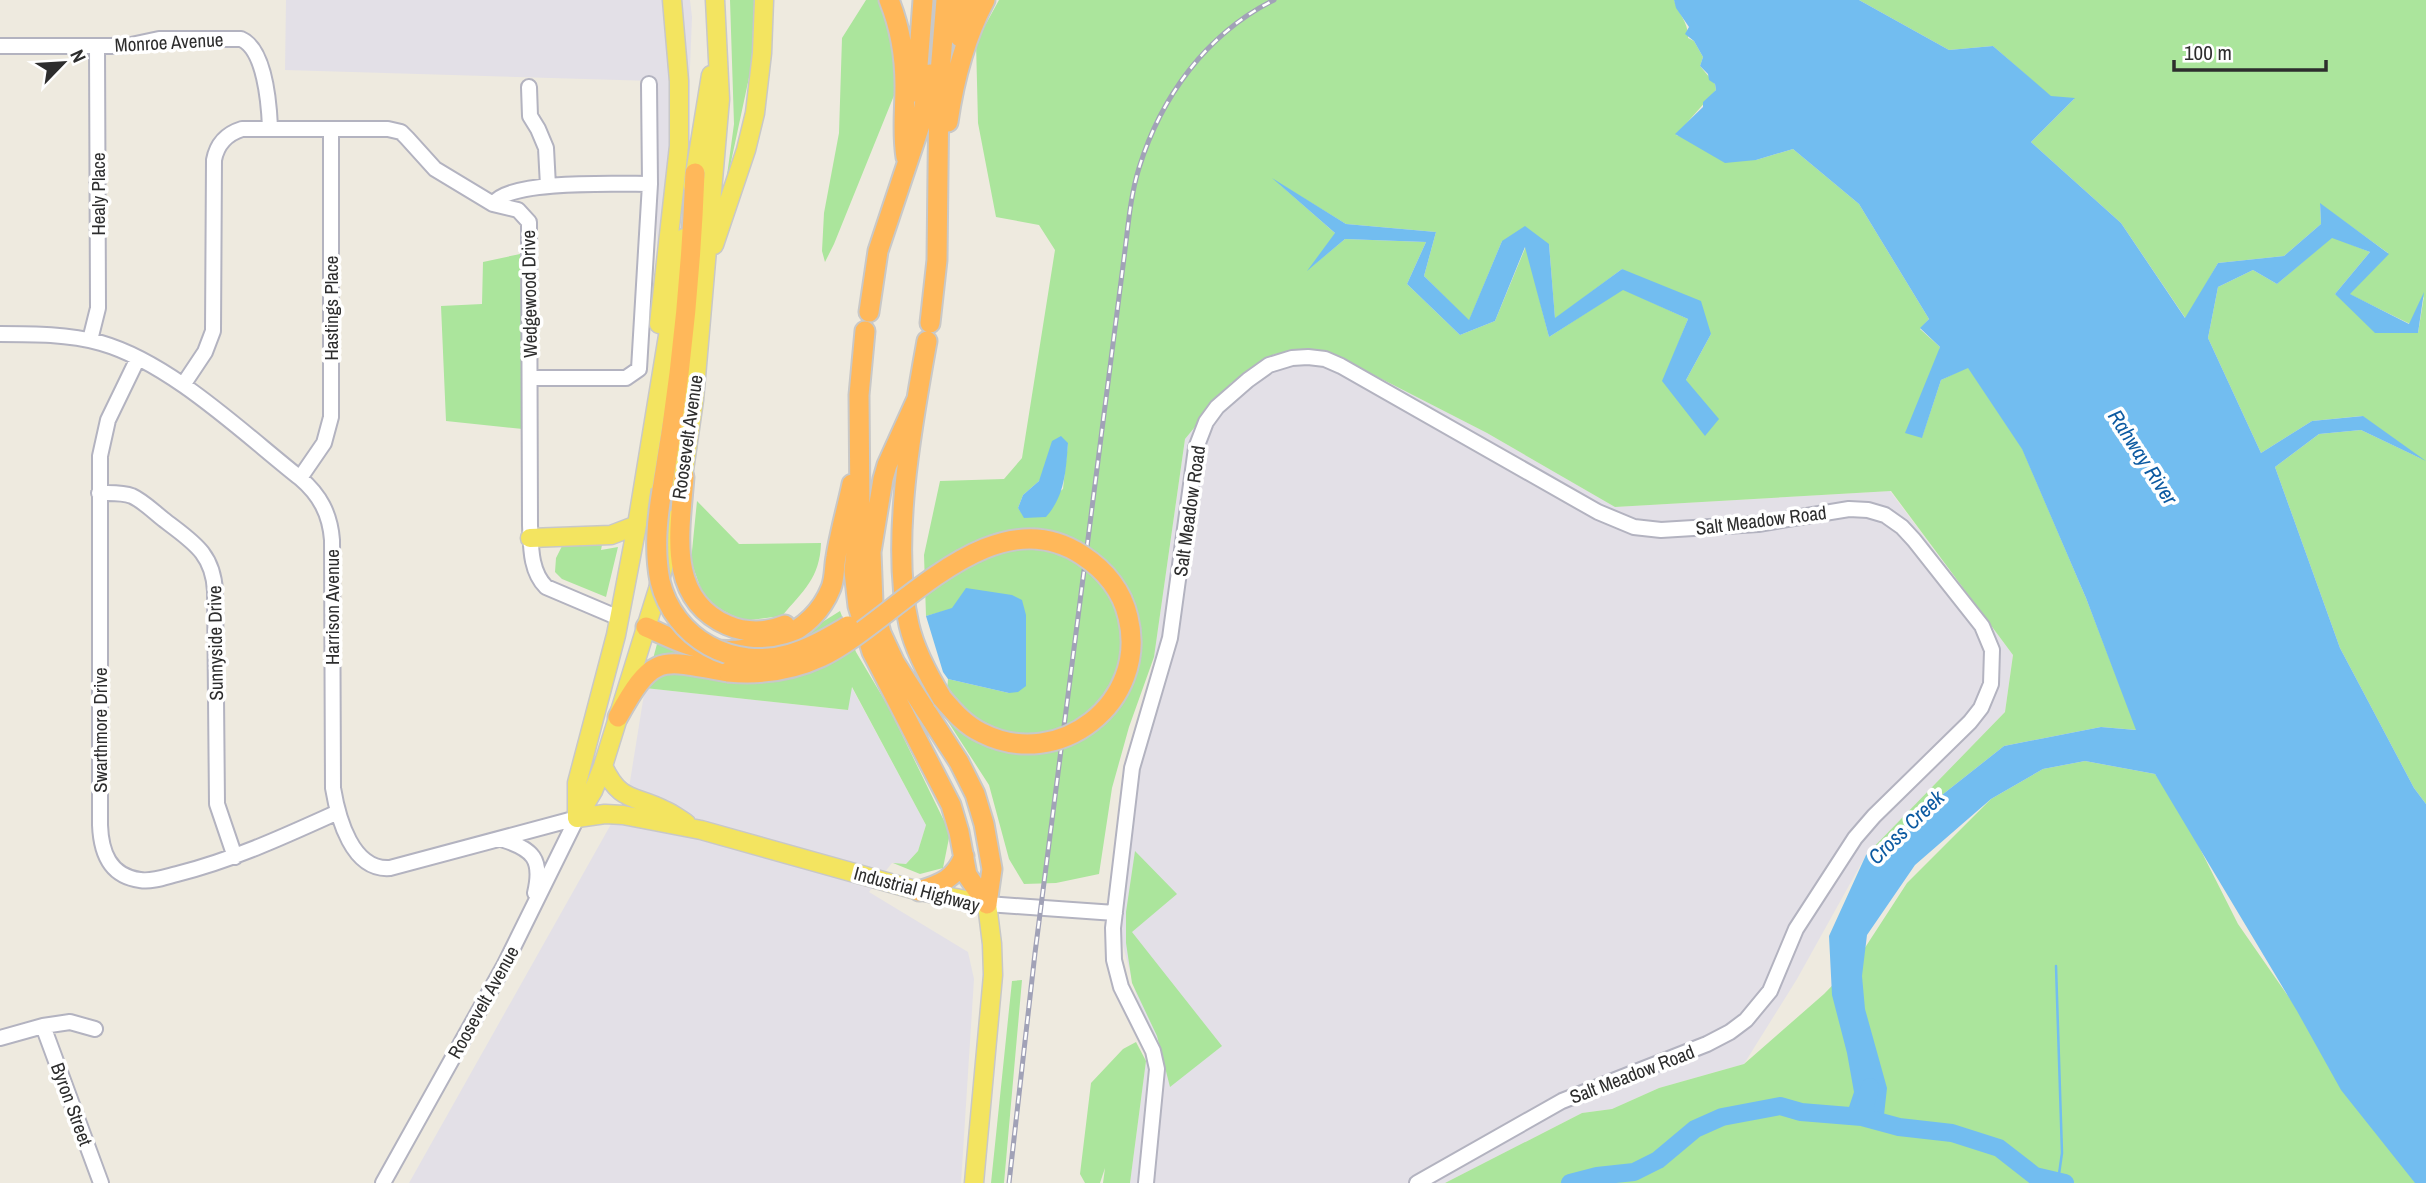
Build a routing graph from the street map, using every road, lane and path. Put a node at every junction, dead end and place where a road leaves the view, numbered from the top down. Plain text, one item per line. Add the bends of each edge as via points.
1 (672, 0) edge
2 (715, 0) edge
3 (764, 0) edge
4 (889, 0) edge
5 (985, 0) edge
6 (946, 10) edge
7 (717, 41) junction
8 (0, 46) edge
9 (97, 46) junction
10 (649, 84) dead end
11 (529, 87) dead end
12 (270, 127) junction
13 (331, 130) junction
14 (906, 163) junction
15 (695, 173) junction
16 (650, 184) junction
17 (939, 184) junction
18 (548, 186) junction
19 (493, 204) junction
20 (705, 275) junction
21 (0, 334) edge
22 (90, 340) junction
23 (138, 358) junction
24 (530, 378) junction
25 (183, 385) junction
26 (916, 401) junction
27 (654, 421) junction
28 (860, 449) junction
29 (684, 477) junction
30 (300, 478) junction
31 (99, 493) junction
32 (637, 525) junction
33 (530, 538) junction
34 (836, 557) junction
35 (939, 573) junction
36 (619, 618) junction
37 (646, 627) junction
38 (618, 717) junction
39 (603, 765) junction
40 (338, 812) junction
41 (576, 818) junction
42 (695, 828) junction
43 (501, 839) junction
44 (964, 856) junction
45 (235, 857) junction
46 (919, 891) junction
47 (987, 904) junction
48 (532, 911) junction
49 (1115, 913) junction
50 (43, 1026) junction
51 (95, 1029) dead end
52 (0, 1038) edge
53 (101, 1183) edge
54 (383, 1183) edge
55 (974, 1183) edge
56 (1146, 1183) edge
57 (1416, 1183) edge

1 - 27 main road via 679,146 652,384
2 - 7 main road, Roosevelt Avenue
3 - 20 main road via 761,74 753,122
4 - 14 highway via 904,63
5 - 6 highway
6 - 14 highway via 921,122
6 - 17 highway via 939,85
6 - 17 highway via 954,87
7 - 15 main road, Roosevelt Avenue
7 - 20 main road, Roosevelt Avenue via 720,99
8 - 9 street, Monroe Avenue
9 - 12 street, Monroe Avenue via 168,38 245,40 254,49 263,76
9 - 22 street, Healy Place via 98,307
10 - 16 street
11 - 18 street via 530,116 546,148
12 - 13 street, Wedgewood Drive
12 - 25 street, Wedgewood Drive via 237,130 217,148 214,323 205,352
13 - 19 street, Wedgewood Drive via 401,132 435,169
13 - 30 street, Hastings Place via 331,417 324,443
14 - 28 highway via 878,251 859,395
15 - 27 main road, Roosevelt Avenue
15 - 35 highway, bridge via 684,340 656,546 664,594 676,616 708,646 728,655 760,659 828,638
16 - 18 street
16 - 24 street via 639,369 626,378
17 - 26 highway via 937,260
18 - 19 street via 506,192
19 - 24 street, Wedgewood Drive via 519,211 529,222
20 - 29 main road, Roosevelt Avenue
21 - 22 street, Harrison Avenue
22 - 23 street, Harrison Avenue
23 - 25 street, Harrison Avenue
23 - 31 street, Swarthmore Drive via 104,431
24 - 33 street, Wedgewood Drive
25 - 30 street, Harrison Avenue
26 - 35 highway, bridge via 902,539 904,589 914,641 943,698 970,726 999,739 1032,744 1065,737 1092,722 1116,696 1129,664 1132,637 1123,600 1111,580 1083,555 1039,540 1006,542
26 - 47 highway via 883,479 871,552 873,603 895,663 975,794 992,869
27 - 32 main road, Roosevelt Avenue
28 - 34 highway
28 - 44 highway via 855,571 861,623 944,790
29 - 34 highway via 682,570 696,602 721,622 751,631 791,623 815,602
29 - 37 main road, Roosevelt Avenue
30 - 40 street, Harrison Avenue via 321,501 331,529 333,788
31 - 45 street, Sunnyside Drive via 124,494 142,502 196,545 212,570 217,804
31 - 45 street, Swarthmore Drive via 103,851 124,874 145,881
32 - 33 main road via 611,535
32 - 36 main road, Roosevelt Avenue
33 - 36 street, Wedgewood Drive via 535,569 546,587
34 - 37 highway via 833,582 823,604 799,628 772,642 704,649
35 - 38 highway, bridge via 822,656 784,670 758,673 683,664 658,666 639,681
36 - 37 main road
36 - 41 main road, Roosevelt Avenue via 577,783
37 - 38 main road, Roosevelt Avenue
38 - 39 main road, Roosevelt Avenue
39 - 41 main road, Roosevelt Avenue
39 - 42 main road via 611,782 625,795
40 - 43 street, Harrison Avenue via 362,858 381,868
40 - 45 street, Swarthmore Drive
41 - 42 main road, Industrial Highway via 623,815
41 - 43 street, Harrison Avenue
41 - 48 street, Roosevelt Avenue
42 - 46 main road, Industrial Highway
43 - 48 street via 520,845 537,865
44 - 46 highway via 951,878
44 - 47 highway via 967,875
46 - 47 main road, Industrial Highway
47 - 49 street
47 - 55 main road, Industrial Highway via 993,975
48 - 54 street, Roosevelt Avenue
49 - 56 street, Salt Meadow Road via 1113,943 1121,987 1153,1051 1157,1069
49 - 57 street, Salt Meadow Road via 1132,768 1170,638 1199,439 1222,402 1269,365 1300,357 1332,362 1598,512 1634,527 1741,526 1855,509 1880,513 1902,527 1987,634 1992,676 1977,715 1855,838 1796,929 1774,984 1746,1020 1707,1044 1562,1101
50 - 51 street via 70,1023
50 - 52 street
50 - 53 street, Byron Street

